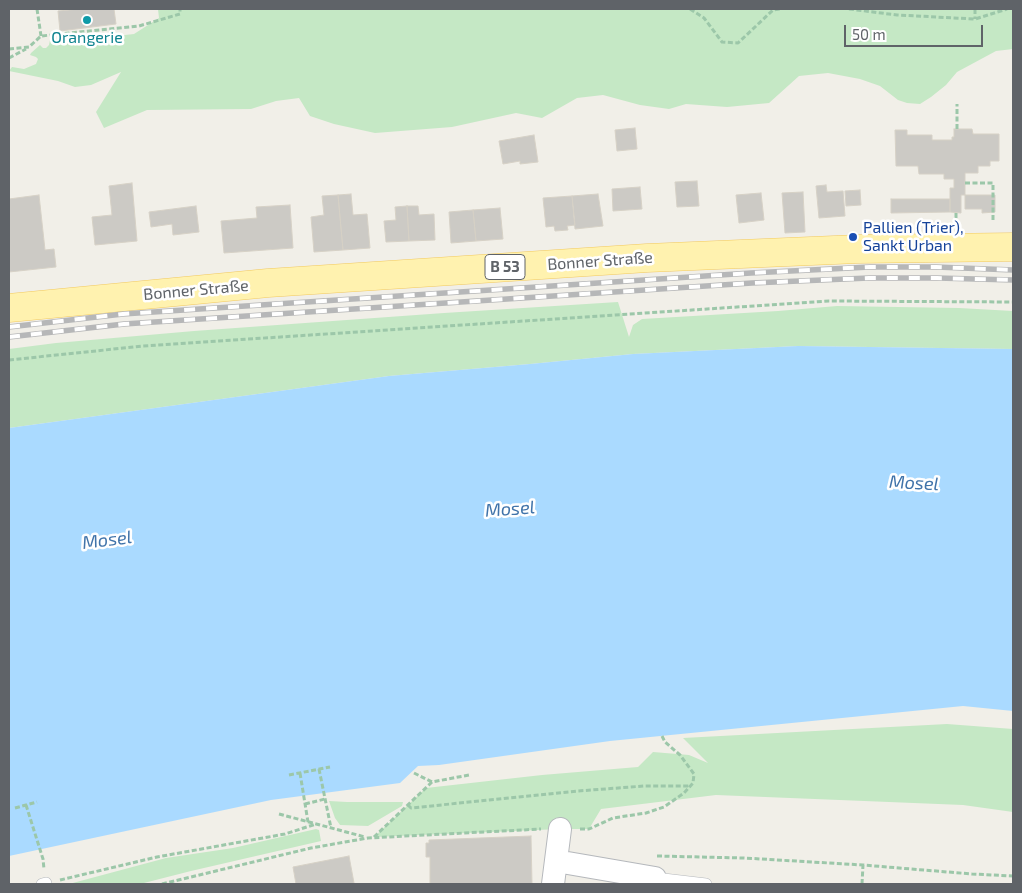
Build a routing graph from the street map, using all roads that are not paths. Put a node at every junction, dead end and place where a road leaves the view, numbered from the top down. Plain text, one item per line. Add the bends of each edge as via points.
1 (1013, 247) edge
2 (9, 308) edge
3 (560, 829) road end
4 (556, 861) junction
5 (655, 878) joint
6 (553, 884) edge
7 (706, 884) edge

1 - 2 main road, Bonner Straße / B 53 via 858,249 647,258 268,283
3 - 4 street
4 - 5 street
4 - 6 street
5 - 7 lane

